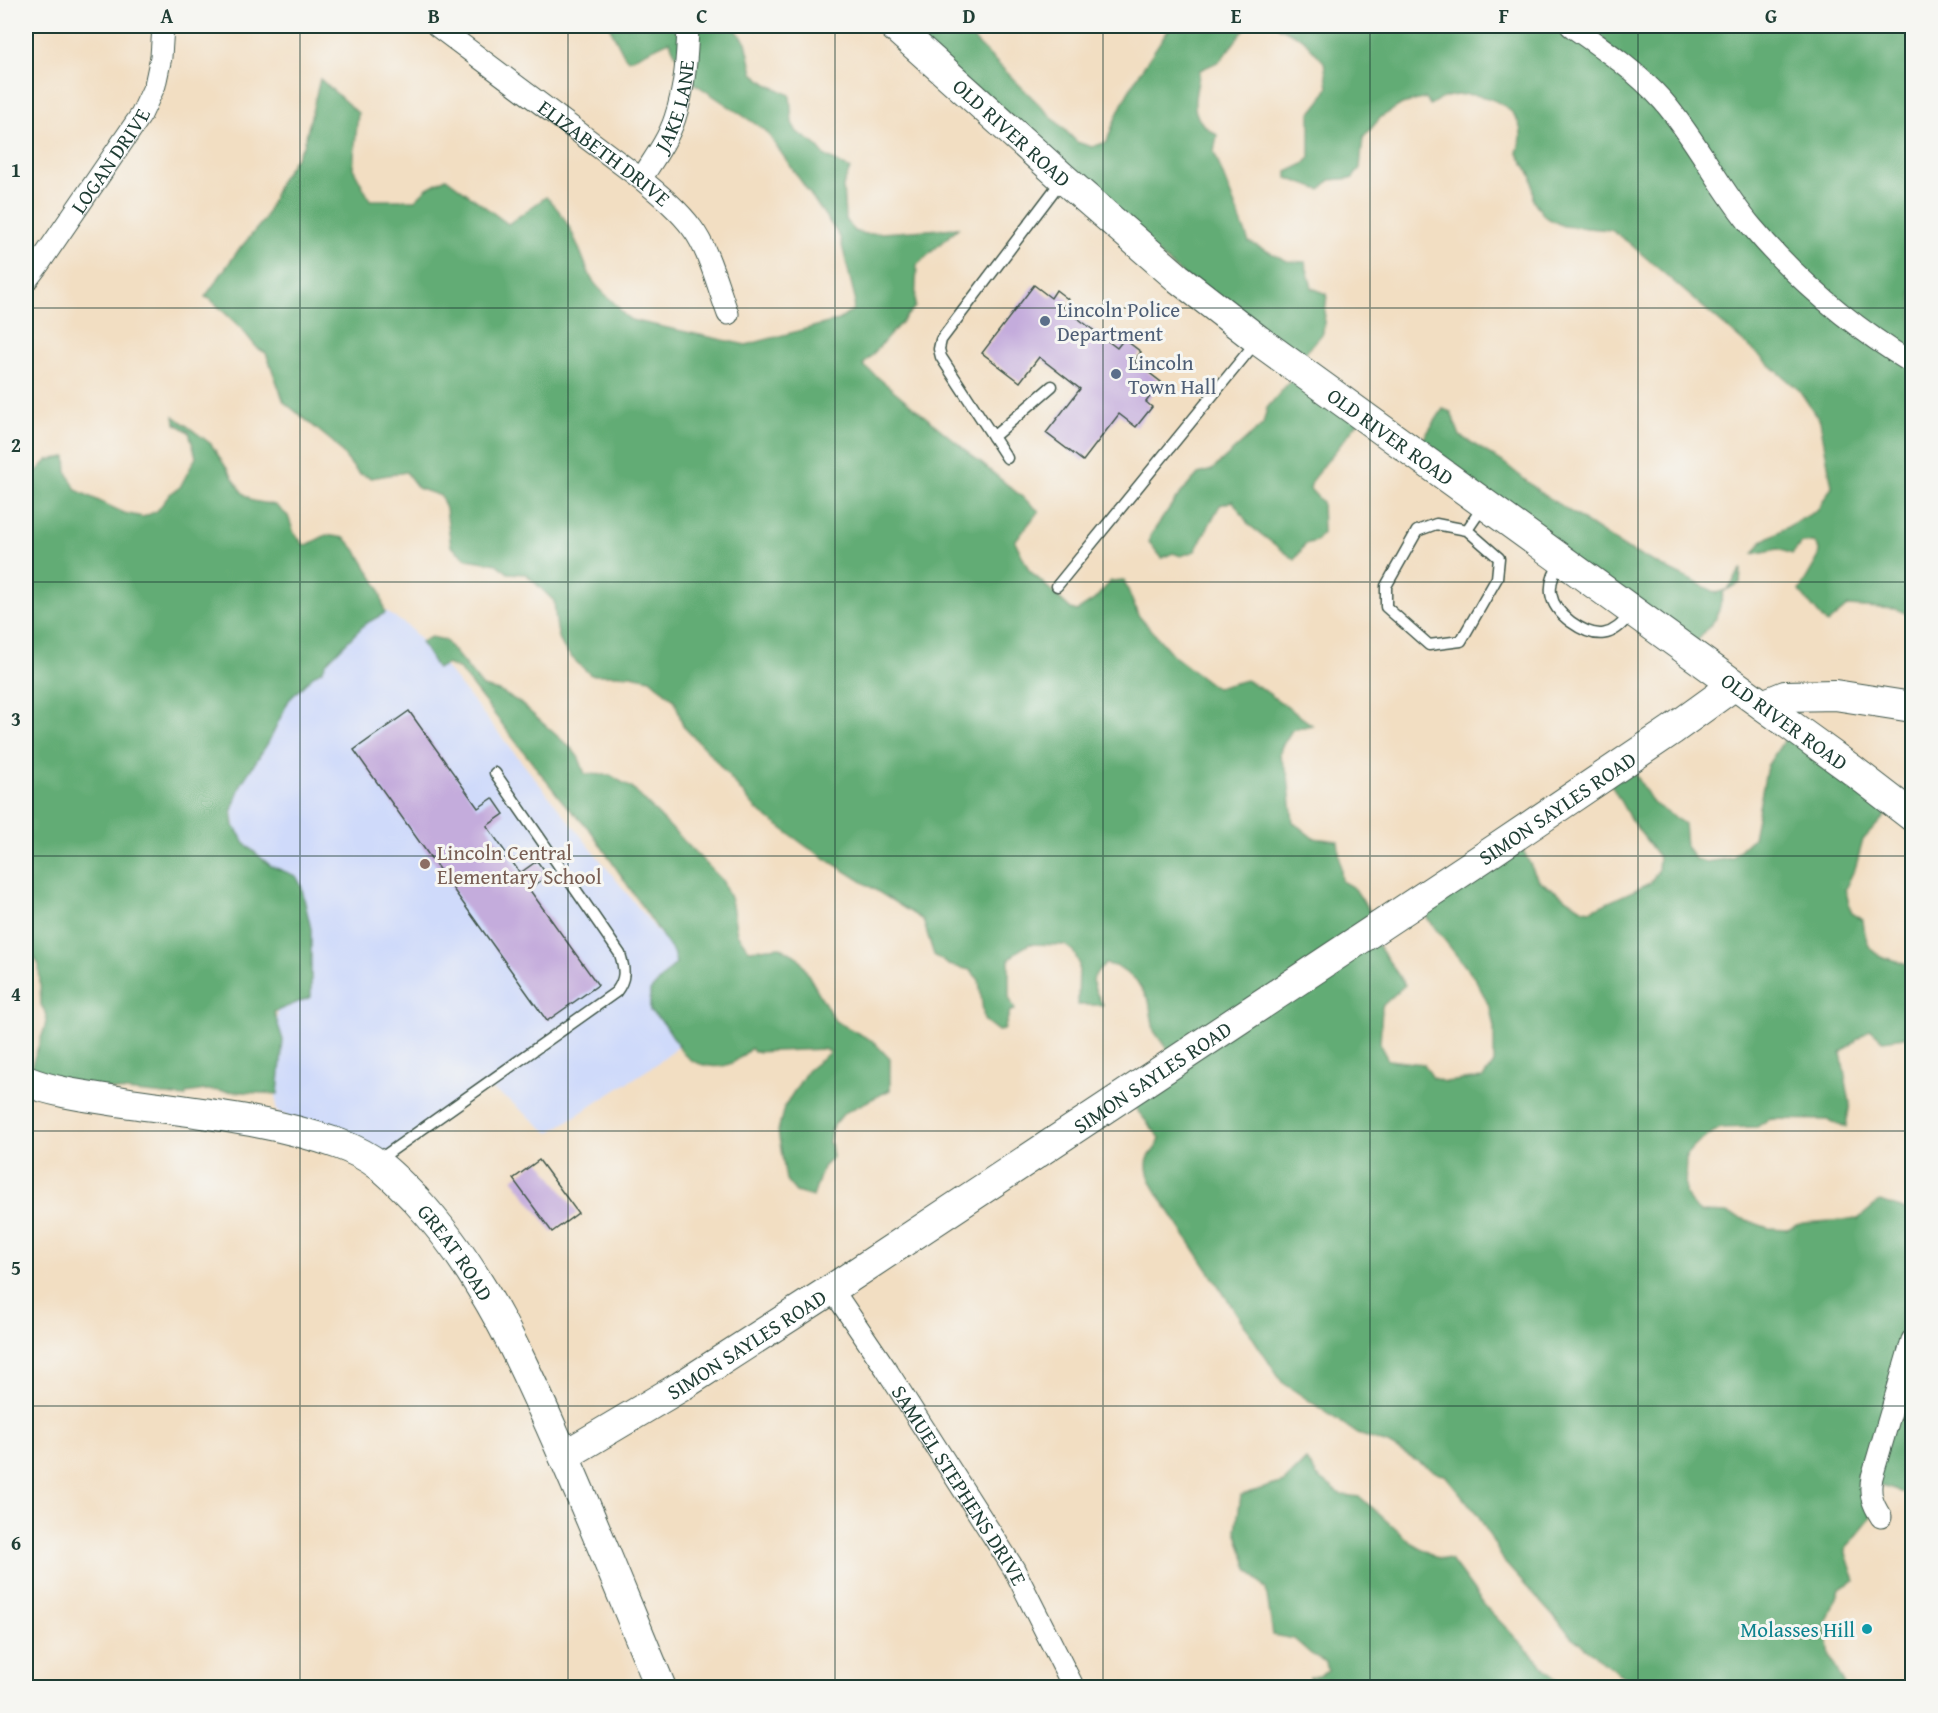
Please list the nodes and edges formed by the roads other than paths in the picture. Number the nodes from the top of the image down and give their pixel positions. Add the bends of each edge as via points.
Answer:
1 (163, 26) edge
2 (437, 26) edge
3 (688, 26) edge
4 (894, 26) edge
5 (1571, 26) edge
6 (1063, 178) junction
7 (641, 179) junction
8 (26, 281) edge
9 (728, 314) dead end
10 (1258, 340) junction
11 (1912, 363) edge
12 (1052, 386) dead end
13 (993, 437) junction
14 (1007, 458) dead end
15 (1485, 505) junction
16 (1467, 530) junction
17 (1562, 561) junction
18 (1057, 586) dead end
19 (1632, 612) junction
20 (1733, 686) junction
21 (1763, 705) junction
22 (1912, 707) edge
23 (495, 773) dead end
24 (1912, 816) edge
25 (26, 1081) edge
26 (377, 1161) junction
27 (832, 1289) junction
28 (1912, 1341) edge
29 (564, 1456) junction
30 (1881, 1517) dead end
31 (661, 1688) edge
32 (1074, 1688) edge

1 - 8 street, LOGAN DRIVE via 155,85 141,115
2 - 7 street, ELIZABETH DRIVE
3 - 7 street, JAKE LANE via 684,78 674,120
4 - 6 street, OLD RIVER ROAD
5 - 11 street via 1621,61 1664,102 1729,196 1775,252 1840,313
6 - 10 street, OLD RIVER ROAD via 1178,278
6 - 13 lane via 941,340 941,357
7 - 9 street, ELIZABETH DRIVE via 693,229
10 - 15 street, OLD RIVER ROAD
10 - 18 lane
12 - 13 lane
13 - 14 lane
15 - 16 lane
15 - 17 street, OLD RIVER ROAD
16 - 16 lane via 1436,524 1417,531 1386,586 1386,607 1429,645 1461,641 1497,579 1499,558
17 - 19 street, OLD RIVER ROAD
17 - 19 lane via 1552,577 1554,605 1583,631 1594,635 1606,633 1618,628
19 - 20 street, OLD RIVER ROAD
20 - 21 street, OLD RIVER ROAD
20 - 27 street, SIMON SAYLES ROAD via 1496,849
21 - 22 street via 1785,696 1834,696
21 - 24 street, OLD RIVER ROAD
23 - 26 lane via 620,954 624,981 616,992
25 - 26 street, GREAT ROAD via 73,1094 274,1125 342,1145
26 - 29 street, GREAT ROAD via 446,1233 480,1284
27 - 29 street, SIMON SAYLES ROAD
27 - 32 street, SAMUEL STEPHENS DRIVE via 1014,1569
28 - 30 street via 1872,1477 1870,1492
29 - 31 street, GREAT ROAD

